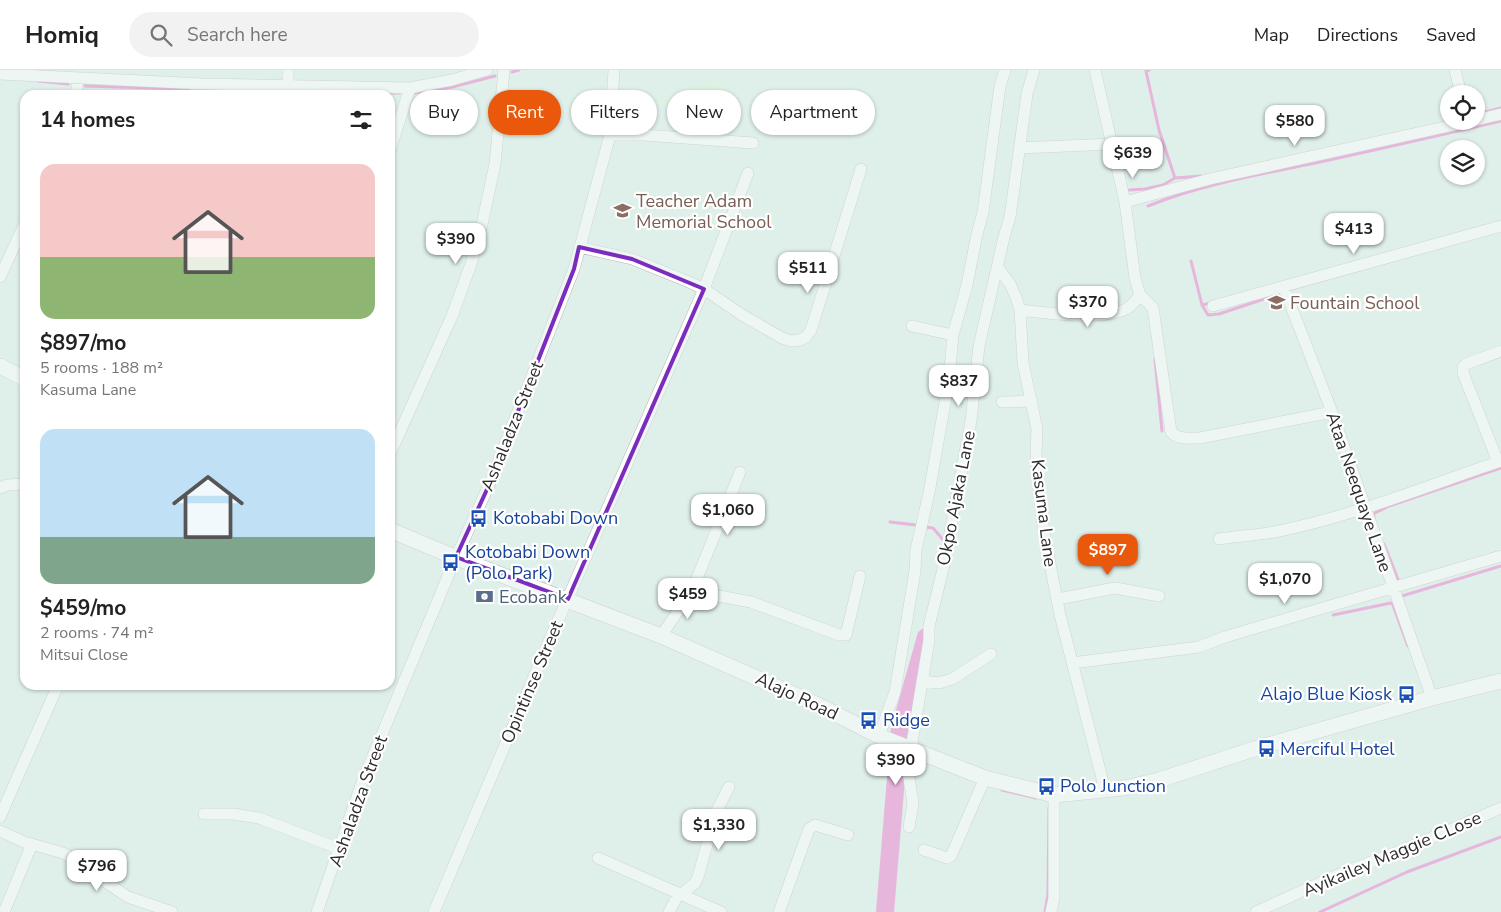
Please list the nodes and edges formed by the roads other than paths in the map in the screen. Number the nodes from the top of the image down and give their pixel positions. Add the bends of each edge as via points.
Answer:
1 (288, 70) edge
2 (487, 70) edge
3 (504, 70) edge
4 (614, 70) edge
5 (1005, 70) edge
6 (1034, 70) edge
7 (1095, 70) edge
8 (1455, 70) edge
9 (0, 74) edge
10 (78, 79) junction
11 (202, 84) junction
12 (1459, 85) edge
13 (288, 86) junction
14 (410, 88) junction
15 (77, 90) edge
16 (199, 90) edge
17 (305, 90) edge
18 (343, 90) edge
19 (1501, 114) edge
20 (1485, 118) edge
21 (1440, 128) edge
22 (395, 134) edge
23 (610, 136) junction
24 (753, 143) dead end
25 (1112, 144) junction
26 (1020, 148) junction
27 (861, 169) dead end
28 (748, 173) dead end
29 (1125, 202) junction
30 (1501, 226) edge
31 (20, 234) edge
32 (579, 247) junction
33 (998, 268) junction
34 (0, 278) edge
35 (1284, 288) junction
36 (704, 289) junction
37 (1140, 295) junction
38 (1213, 306) dead end
39 (1020, 310) junction
40 (912, 326) dead end
41 (953, 335) junction
42 (1501, 351) edge
43 (0, 366) edge
44 (20, 376) edge
45 (1032, 401) junction
46 (1002, 402) dead end
47 (1332, 412) junction
48 (395, 443) edge
49 (1499, 462) edge
50 (740, 472) dead end
51 (20, 484) edge
52 (0, 488) edge
53 (1364, 508) junction
54 (395, 532) edge
55 (1219, 539) dead end
56 (1501, 556) edge
57 (456, 557) junction
58 (860, 576) dead end
59 (1393, 589) junction
60 (692, 590) junction
61 (1159, 596) dead end
62 (568, 599) junction
63 (1058, 599) junction
64 (661, 636) junction
65 (991, 654) dead end
66 (1072, 664) junction
67 (922, 681) junction
68 (1501, 681) edge
69 (56, 690) edge
70 (1432, 698) junction
71 (880, 737) junction
72 (912, 749) junction
73 (985, 778) junction
74 (729, 787) dead end
75 (1104, 790) junction
76 (1054, 796) junction
77 (1501, 808) edge
78 (204, 814) dead end
79 (0, 817) edge
80 (909, 828) dead end
81 (0, 831) edge
82 (848, 835) dead end
83 (32, 844) junction
84 (340, 849) junction
85 (924, 850) dead end
86 (598, 858) dead end
87 (680, 894) junction
88 (438, 911) edge
89 (4, 912) edge
90 (172, 912) edge
91 (317, 912) edge
92 (669, 912) edge
93 (721, 912) edge
94 (779, 912) edge
95 (1052, 912) edge
96 (1256, 912) edge

1 - 13 street
2 - 14 street
3 - 48 street via 495,164 471,264 452,316
4 - 23 street, Ashaladza Street
5 - 41 street via 983,212
6 - 26 street, Okpo Ajaka Lane via 1027,94
7 - 25 street
8 - 12 street
9 - 10 street
10 - 11 street
10 - 15 street
11 - 13 street
11 - 16 street
13 - 17 street
14 - 18 street
14 - 22 street
19 - 20 street
21 - 29 street via 1210,179
23 - 24 street via 644,135
23 - 32 street, Ashaladza Street
25 - 26 street
25 - 29 street
26 - 33 street, Okpo Ajaka Lane via 1010,217
27 - 36 street via 811,330 806,337 800,340 782,338
28 - 36 street, Opintinse Street
29 - 37 street
30 - 35 street
31 - 34 street
32 - 36 street via 632,259
32 - 57 street, Ashaladza Street via 574,269 489,485
33 - 39 street, Kasuma Lane via 1010,284
33 - 67 street, Okpo Ajaka Lane via 979,346 971,421 929,626
35 - 38 street
35 - 47 street, Ataa Neequaye Lane
36 - 62 street, Opintinse Street
37 - 39 street via 1120,312 1100,315
37 - 47 street via 1152,308 1174,436 1200,438
39 - 45 street, Kasuma Lane via 1023,363
40 - 41 street
41 - 71 street via 949,380 916,550 895,692
42 - 49 street via 1463,367
43 - 44 street
45 - 46 street
45 - 63 street, Kasuma Lane via 1044,533
47 - 53 street, Ataa Neequaye Lane
49 - 53 street
50 - 60 street
51 - 52 street
53 - 55 street via 1279,531
53 - 59 street, Ataa Neequaye Lane
54 - 57 street, Alajo Road
56 - 59 street
57 - 62 street, Alajo Road
57 - 84 street, Ashaladza Street via 362,782
58 - 60 street via 846,635 838,635 751,602
59 - 66 street via 1306,612 1199,647
59 - 70 street, Ataa Neequaye Lane
60 - 64 street
61 - 63 street via 1115,588
62 - 64 street, Alajo Road
62 - 88 street, Opintinse Street
63 - 66 street, Kasuma Lane
64 - 71 street, Alajo Road via 816,704
65 - 67 street via 952,679 939,683
66 - 75 street, Kasuma Lane
67 - 72 street, Okpo Ajaka Lane
68 - 70 street, Alajo Road
69 - 79 street
70 - 75 street, Alajo Road via 1159,780
71 - 72 street, Alajo Road
72 - 73 street, Alajo Road
72 - 80 street, Okpo Ajaka Lane via 908,777 913,804
73 - 76 street, Alajo Road
73 - 85 street via 951,856 947,858
74 - 87 street via 716,812 698,877
75 - 76 street, Alajo Road
76 - 95 street
77 - 96 street, Ayikailey Maggie CLose via 1342,872
78 - 84 street via 259,818
81 - 83 street
82 - 94 street via 815,825 809,829
83 - 89 street
83 - 90 street via 80,862 128,897
84 - 91 street, Ashaladza Street
86 - 87 street
87 - 92 street
87 - 93 street

